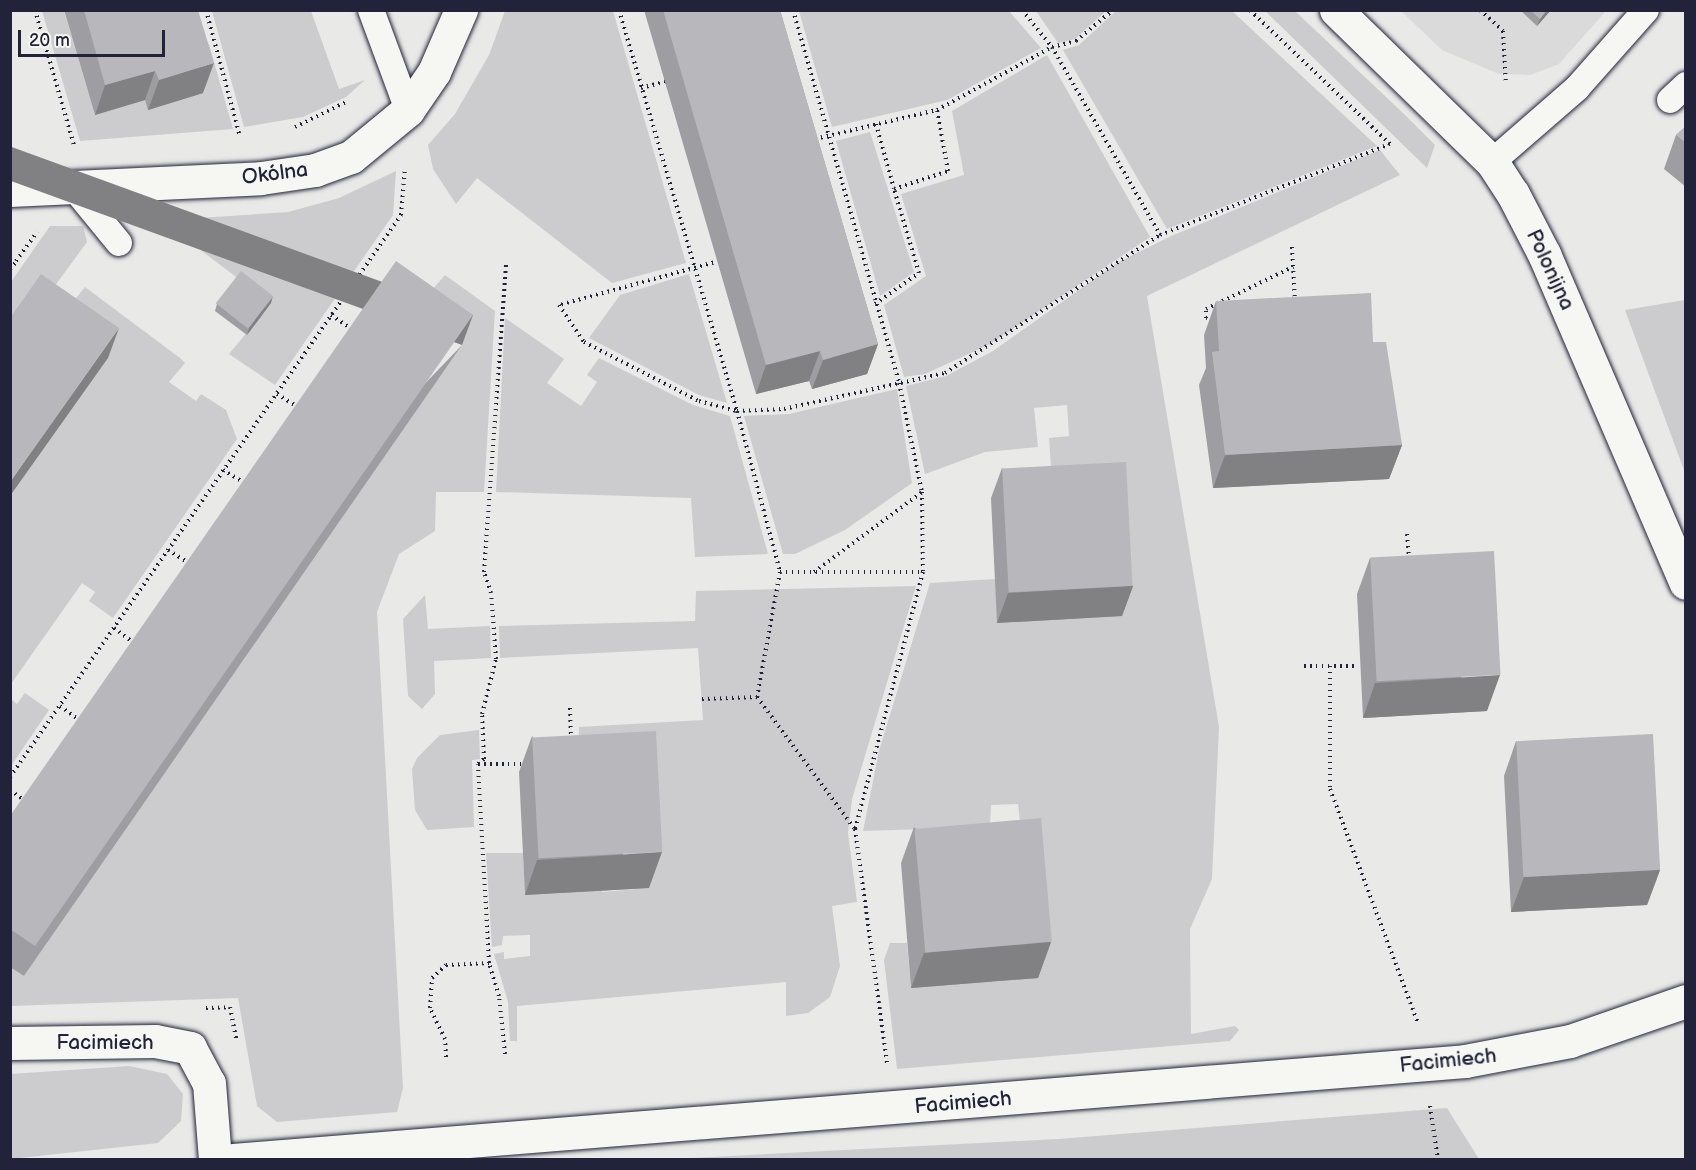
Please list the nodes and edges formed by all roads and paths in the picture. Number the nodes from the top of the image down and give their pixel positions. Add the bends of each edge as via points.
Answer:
1 (35, 10) edge
2 (206, 10) edge
3 (371, 10) edge
4 (461, 10) edge
5 (619, 10) edge
6 (793, 10) edge
7 (1022, 10) edge
8 (1113, 10) edge
9 (1250, 10) edge
10 (1336, 10) edge
11 (1480, 10) edge
12 (1646, 10) edge
13 (213, 35) junction
14 (203, 38) edge
15 (1052, 47) junction
16 (388, 57) junction
17 (670, 80) edge
18 (1506, 84) dead end
19 (641, 88) junction
20 (408, 110) junction
21 (937, 110) junction
22 (876, 124) junction
23 (285, 129) dead end
24 (827, 135) junction
25 (252, 136) dead end
26 (240, 138) junction
27 (229, 139) dead end
28 (805, 142) edge
29 (65, 151) dead end
30 (1492, 162) junction
31 (405, 163) dead end
32 (74, 188) junction
33 (10, 189) edge
34 (894, 189) junction
35 (1160, 235) junction
36 (119, 243) dead end
37 (1292, 247) dead end
38 (723, 260) edge
39 (16, 261) dead end
40 (506, 264) dead end
41 (694, 267) junction
42 (1293, 267) junction
43 (10, 269) edge
44 (875, 304) junction
45 (1296, 312) edge
46 (331, 315) junction
47 (879, 315) junction
48 (1217, 317) edge
49 (868, 318) edge
50 (357, 332) edge
51 (899, 383) junction
52 (277, 394) junction
53 (303, 410) edge
54 (737, 411) junction
55 (224, 470) junction
56 (249, 487) edge
57 (922, 492) junction
58 (1407, 534) dead end
59 (168, 550) junction
60 (1409, 566) edge
61 (194, 567) edge
62 (780, 572) junction
63 (813, 572) junction
64 (923, 572) junction
65 (1686, 583) edge
66 (114, 628) junction
67 (138, 647) edge
68 (1304, 666) dead end
69 (1330, 666) junction
70 (1354, 666) dead end
71 (757, 697) junction
72 (702, 699) dead end
73 (60, 706) junction
74 (570, 708) dead end
75 (84, 724) edge
76 (571, 741) edge
77 (536, 763) edge
78 (478, 764) junction
79 (10, 777) edge
80 (10, 790) edge
81 (29, 804) edge
82 (855, 829) junction
83 (489, 963) junction
84 (1686, 1001) edge
85 (1422, 1032) dead end
86 (10, 1043) edge
87 (505, 1054) dead end
88 (446, 1057) dead end
89 (1424, 1064) junction
90 (888, 1072) dead end
91 (216, 1160) edge
92 (233, 1160) edge
93 (1438, 1160) edge

1 - 29 path via 76,151
2 - 13 path
3 - 16 lane
4 - 20 street, Okólna via 434,72
5 - 19 path
6 - 24 path
7 - 15 path
8 - 15 path via 1076,42
9 - 35 path via 1390,144
10 - 30 street, Polonijna
11 - 18 path via 1503,31
12 - 30 lane via 1577,88
13 - 14 path
13 - 26 path
15 - 21 path
15 - 35 path
16 - 20 lane
16 - 23 path via 351,99
17 - 19 path
19 - 41 path
20 - 32 street, Okólna via 351,157 315,170
21 - 22 path
21 - 34 path via 948,171
22 - 24 path
22 - 34 path
24 - 28 path
24 - 44 path
25 - 26 path
26 - 27 path
30 - 65 street, Polonijna via 1544,254
31 - 46 path via 401,216
32 - 33 street, Okólna
32 - 36 lane
34 - 44 path via 919,273
35 - 51 path via 1098,271 992,348 945,373
37 - 42 path
38 - 41 path
39 - 43 path
40 - 78 path via 483,572 491,593 496,659 482,714 483,759
41 - 54 path
41 - 54 path via 559,305 584,342 699,401
42 - 45 path
42 - 48 path via 1206,309 1206,318
44 - 47 path
46 - 50 path
46 - 52 path
47 - 49 path
47 - 51 path
51 - 54 path via 784,409
51 - 57 path
52 - 53 path
52 - 55 path
54 - 62 path
55 - 56 path
55 - 59 path
57 - 63 path
57 - 64 path
58 - 60 path
59 - 61 path
59 - 66 path
62 - 63 path
62 - 71 path
63 - 64 path
64 - 82 path
66 - 67 path
66 - 73 path
68 - 69 path
69 - 70 path
69 - 85 path via 1330,789
71 - 72 path
71 - 82 path
73 - 75 path
73 - 79 path
74 - 76 path
77 - 78 path
78 - 83 path
80 - 81 path
82 - 90 path
83 - 87 path via 499,996
83 - 88 path via 446,964 432,978 430,1008 445,1039
84 - 89 street, Facimiech via 1570,1041
86 - 91 street, Facimiech via 154,1041 190,1048 209,1083
89 - 92 street, Facimiech
89 - 93 path

